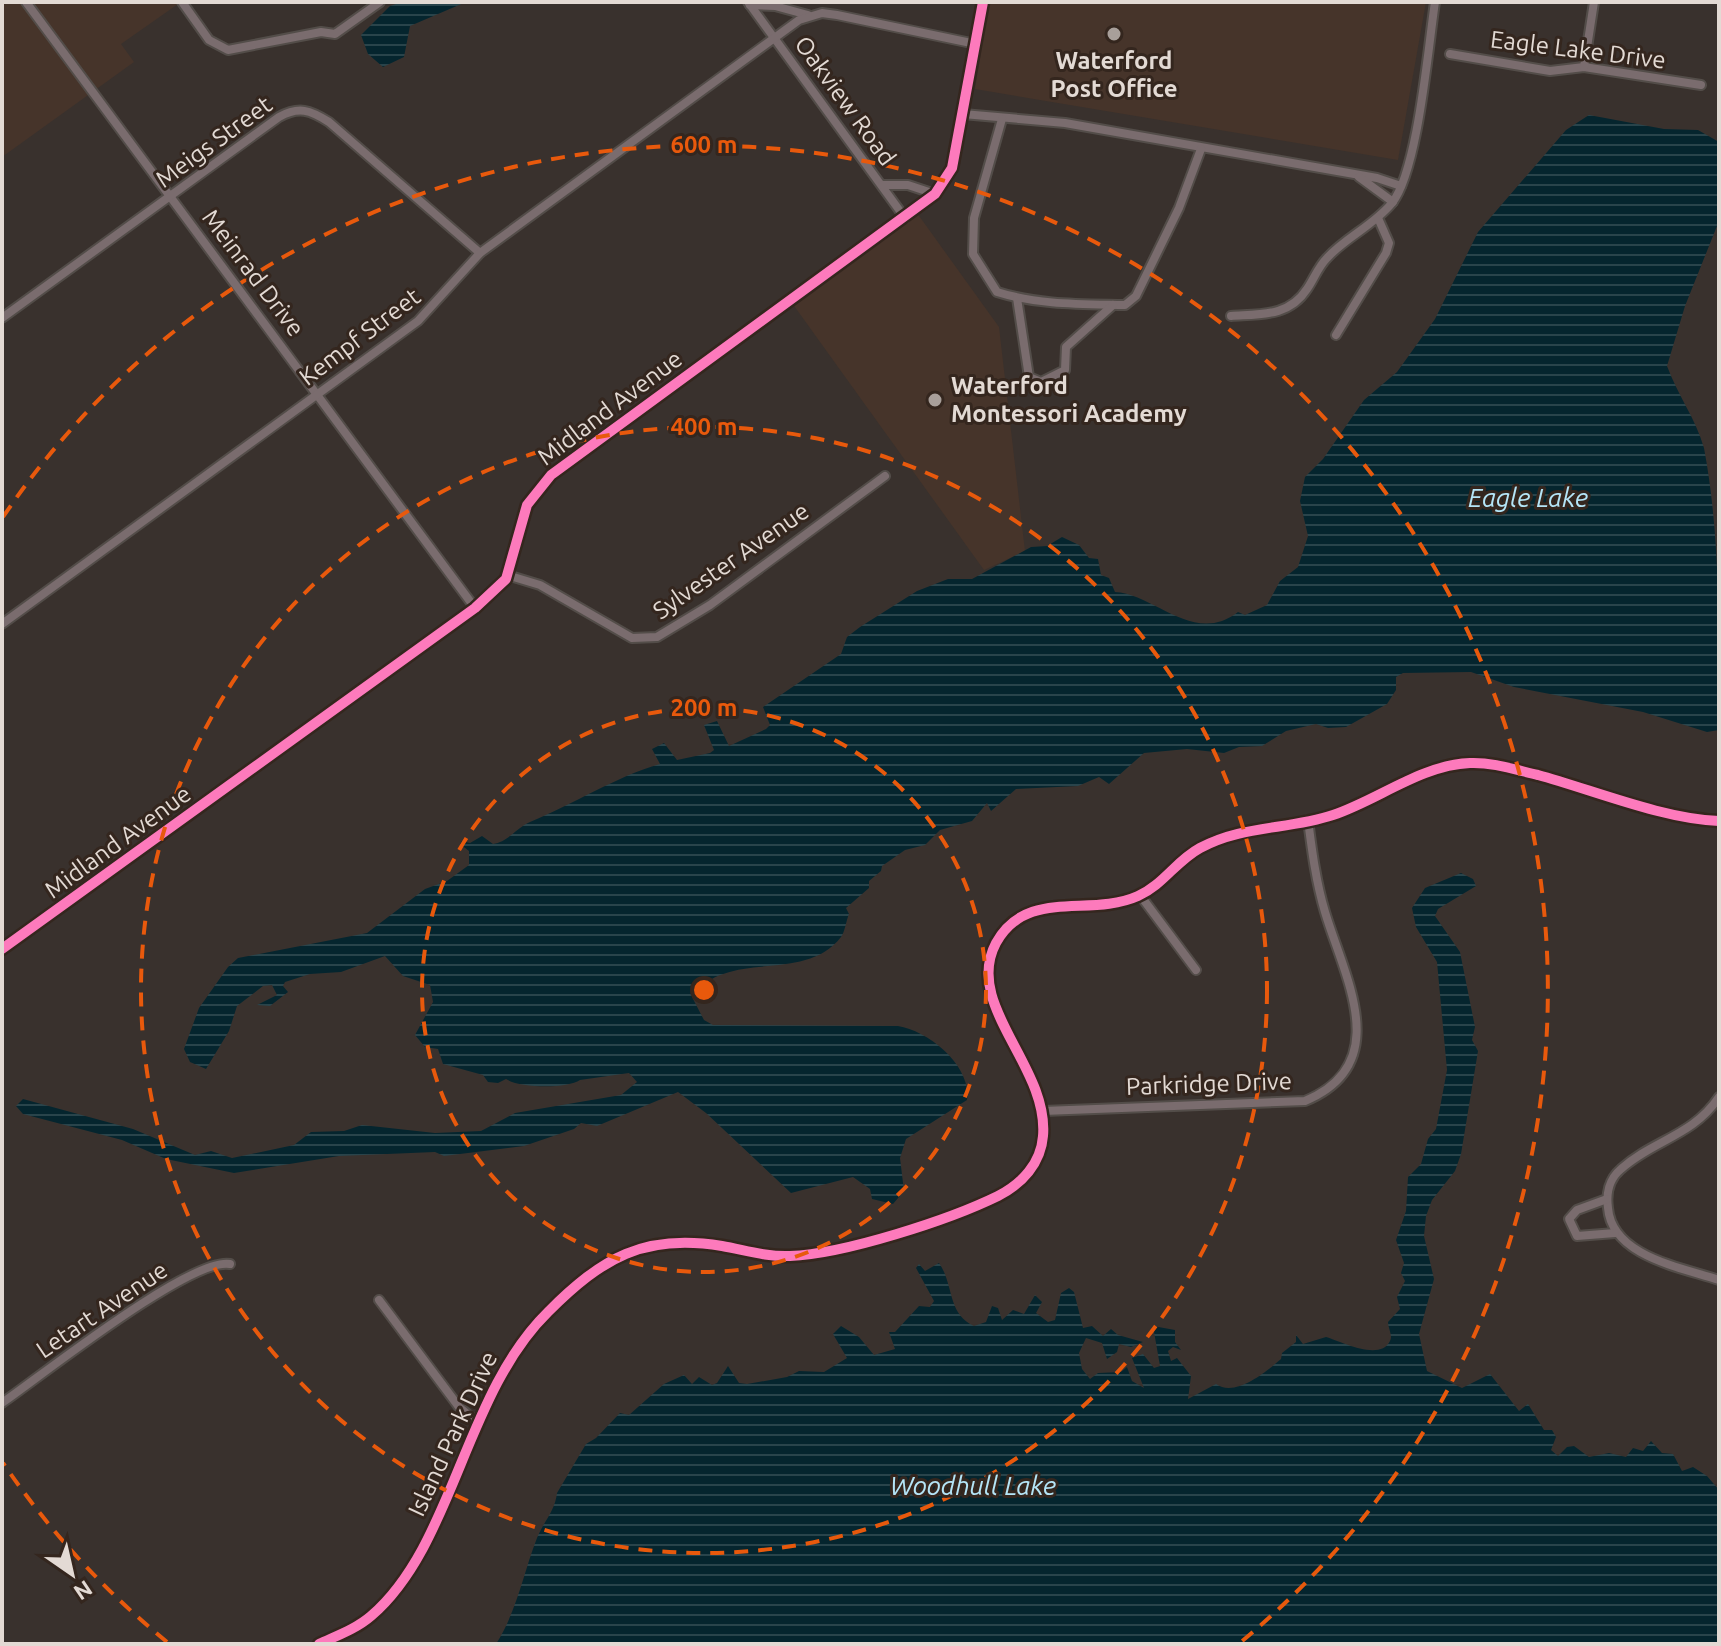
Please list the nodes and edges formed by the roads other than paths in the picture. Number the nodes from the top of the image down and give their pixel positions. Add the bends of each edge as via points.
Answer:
1 (26, 2) edge
2 (182, 2) edge
3 (380, 2) edge
4 (983, 2) edge
5 (1435, 2) edge
6 (1594, 2) edge
7 (749, 3) edge
8 (809, 16) junction
9 (775, 38) junction
10 (976, 44) junction
11 (1450, 54) dead end
12 (1584, 67) junction
13 (1701, 85) dead end
14 (963, 114) junction
15 (1002, 119) junction
16 (1201, 149) junction
17 (1358, 177) junction
18 (882, 185) junction
19 (1401, 186) junction
20 (935, 194) junction
21 (171, 197) junction
22 (1393, 202) junction
23 (905, 218) junction
24 (1378, 218) junction
25 (480, 253) junction
26 (1017, 298) junction
27 (1113, 305) junction
28 (1231, 316) dead end
29 (2, 318) edge
30 (1336, 335) dead end
31 (317, 394) junction
32 (885, 476) dead end
33 (507, 575) junction
34 (475, 608) junction
35 (2, 624) edge
36 (1308, 820) junction
37 (1719, 821) edge
38 (1140, 895) junction
39 (2, 949) edge
40 (1196, 970) dead end
41 (1719, 1097) edge
42 (1043, 1111) junction
43 (1607, 1199) junction
44 (1615, 1233) junction
45 (230, 1264) dead end
46 (1719, 1280) edge
47 (379, 1300) dead end
48 (2, 1403) edge
49 (477, 1422) junction
50 (319, 1644) edge

1 - 21 street, Meinrad Drive
2 - 3 street via 209,40 228,50 321,32 335,34
4 - 10 street, Midland Avenue
5 - 19 street
6 - 12 street
7 - 8 street
7 - 9 street, Oakview Road
8 - 9 street, Kempf Street
8 - 10 street via 837,15
9 - 18 street, Oakview Road
9 - 25 street, Kempf Street
10 - 14 street, Midland Avenue
11 - 12 street, Eagle Lake Drive via 1550,71
12 - 13 street, Eagle Lake Drive
14 - 15 street
14 - 20 street, Midland Avenue via 952,168
15 - 16 street via 1065,123
15 - 26 street via 974,218 973,254 997,292
16 - 17 street
16 - 27 street via 1154,265 1136,296 1125,305
17 - 19 street
17 - 22 street
18 - 20 street, Oakview Road via 908,185
18 - 23 street, Oakview Road
19 - 22 street
20 - 23 street, Midland Avenue
21 - 25 street, Meigs Street via 279,117 304,109 329,122
21 - 29 street, Meigs Street
21 - 31 street, Meinrad Drive
22 - 24 street
23 - 33 street, Midland Avenue via 551,475 527,505
24 - 28 street via 1328,257 1288,307 1265,315
24 - 30 street via 1389,243 1386,253
25 - 31 street, Kempf Street via 425,315
26 - 27 street via 1041,304
26 - 27 street via 1029,377 1041,382 1065,370 1066,347
31 - 34 street, Meinrad Drive
31 - 35 street, Kempf Street
32 - 33 street, Sylvester Avenue via 710,605 657,637 632,638 540,585
33 - 34 street, Midland Avenue
34 - 39 street, Midland Avenue
36 - 37 street via 1325,818 1428,773 1485,763 1684,817
36 - 38 street via 1244,830 1202,847
36 - 42 street, Parkridge Drive via 1321,899 1356,1008 1354,1054 1335,1082 1305,1101
38 - 40 street
38 - 42 street via 1107,906 1035,909 1005,929 995,946 988,978 994,1006 1034,1080
41 - 43 street via 1696,1125 1618,1171
42 - 49 street, Island Park Drive via 1042,1146 1022,1179 994,1198 948,1216 819,1254 767,1255 671,1241 620,1254 542,1317 512,1355
43 - 44 street
43 - 44 street via 1577,1210 1569,1219 1571,1230 1577,1236
44 - 46 street via 1637,1250
45 - 48 street, Letart Avenue via 212,1265 168,1286
47 - 49 street via 459,1407
49 - 50 street, Island Park Drive via 424,1542 398,1587 360,1624

